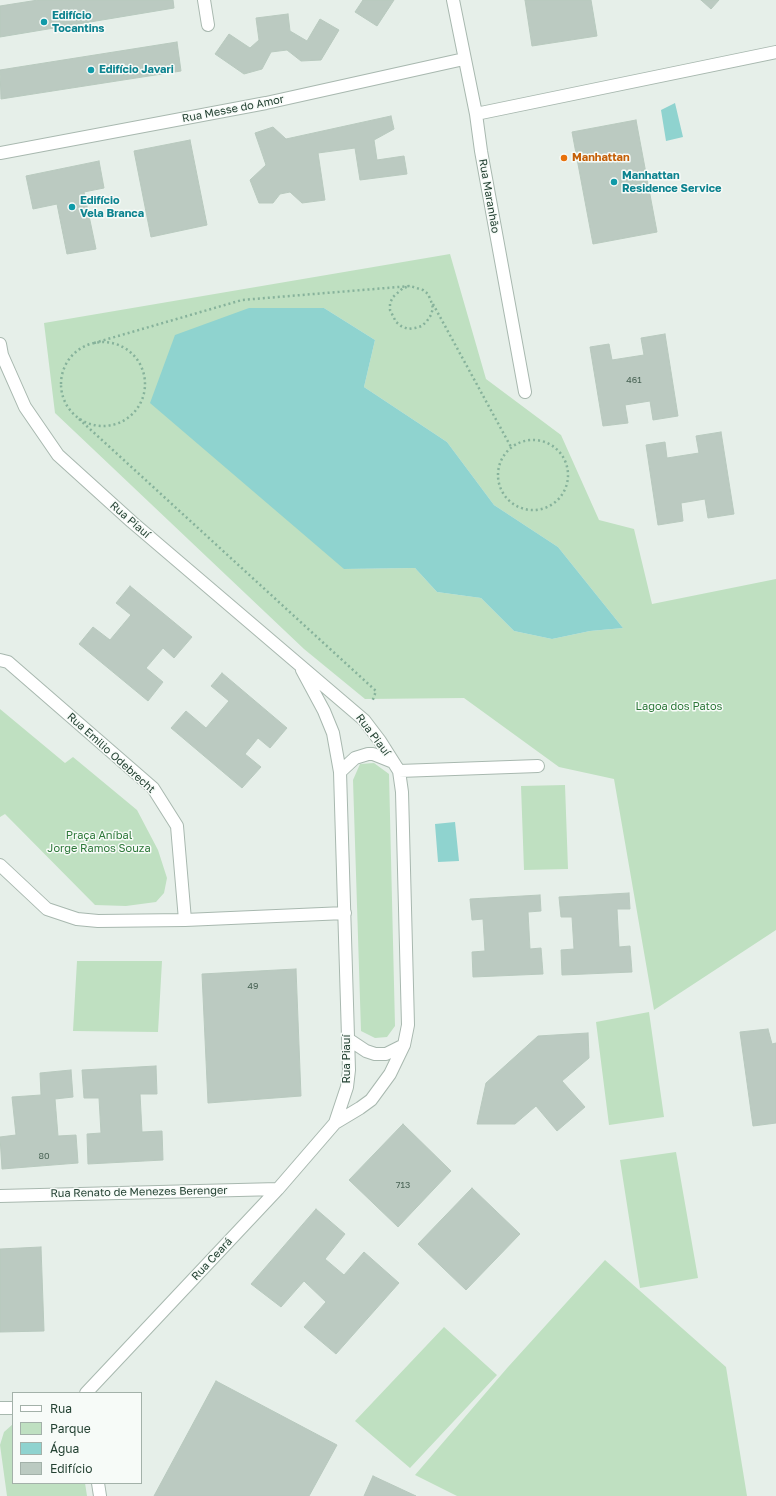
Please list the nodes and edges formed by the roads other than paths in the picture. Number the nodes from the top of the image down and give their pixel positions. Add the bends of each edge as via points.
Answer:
1 (204, 0) edge
2 (453, 0) edge
3 (208, 25) dead end
4 (776, 52) edge
5 (464, 59) junction
6 (476, 114) junction
7 (0, 153) edge
8 (0, 344) edge
9 (525, 392) dead end
10 (0, 660) edge
11 (299, 666) junction
12 (538, 766) dead end
13 (396, 767) junction
14 (340, 772) junction
15 (0, 865) edge
16 (345, 913) junction
17 (185, 920) junction
18 (348, 1039) junction
19 (404, 1045) junction
20 (335, 1123) junction
21 (278, 1189) junction
22 (0, 1196) edge
23 (88, 1392) edge
24 (0, 1408) edge
25 (12, 1408) edge
26 (98, 1484) edge
27 (100, 1496) edge

1 - 3 street
2 - 5 street, Rua Maranhão
4 - 6 street
5 - 6 street, Rua Maranhão
5 - 7 street, Rua Messe do Amor via 266,103
6 - 9 street, Rua Maranhão via 480,151
8 - 11 street, Rua Piauí via 2,355 25,407 58,455
10 - 17 street, Rua Emilio Odebrecht via 8,662 153,788 177,826
11 - 13 street, Rua Piauí via 364,720
11 - 14 street, Rua Piauí via 324,711 332,733
12 - 13 street
13 - 14 street via 378,755 368,754 355,758
13 - 19 street, Rua Piauí via 402,792 408,1025
14 - 16 street, Rua Piauí
15 - 17 street via 47,909 77,919
16 - 17 street
16 - 18 street, Rua Piauí
18 - 19 street via 366,1051 376,1054 386,1054
18 - 20 street, Rua Piauí via 347,1087
19 - 20 street, Rua Piauí via 390,1074 371,1100
20 - 21 street, Rua Ceará
21 - 22 street, Rua Renato de Menezes Berenger
21 - 23 street, Rua Ceará
24 - 25 street
26 - 27 street

